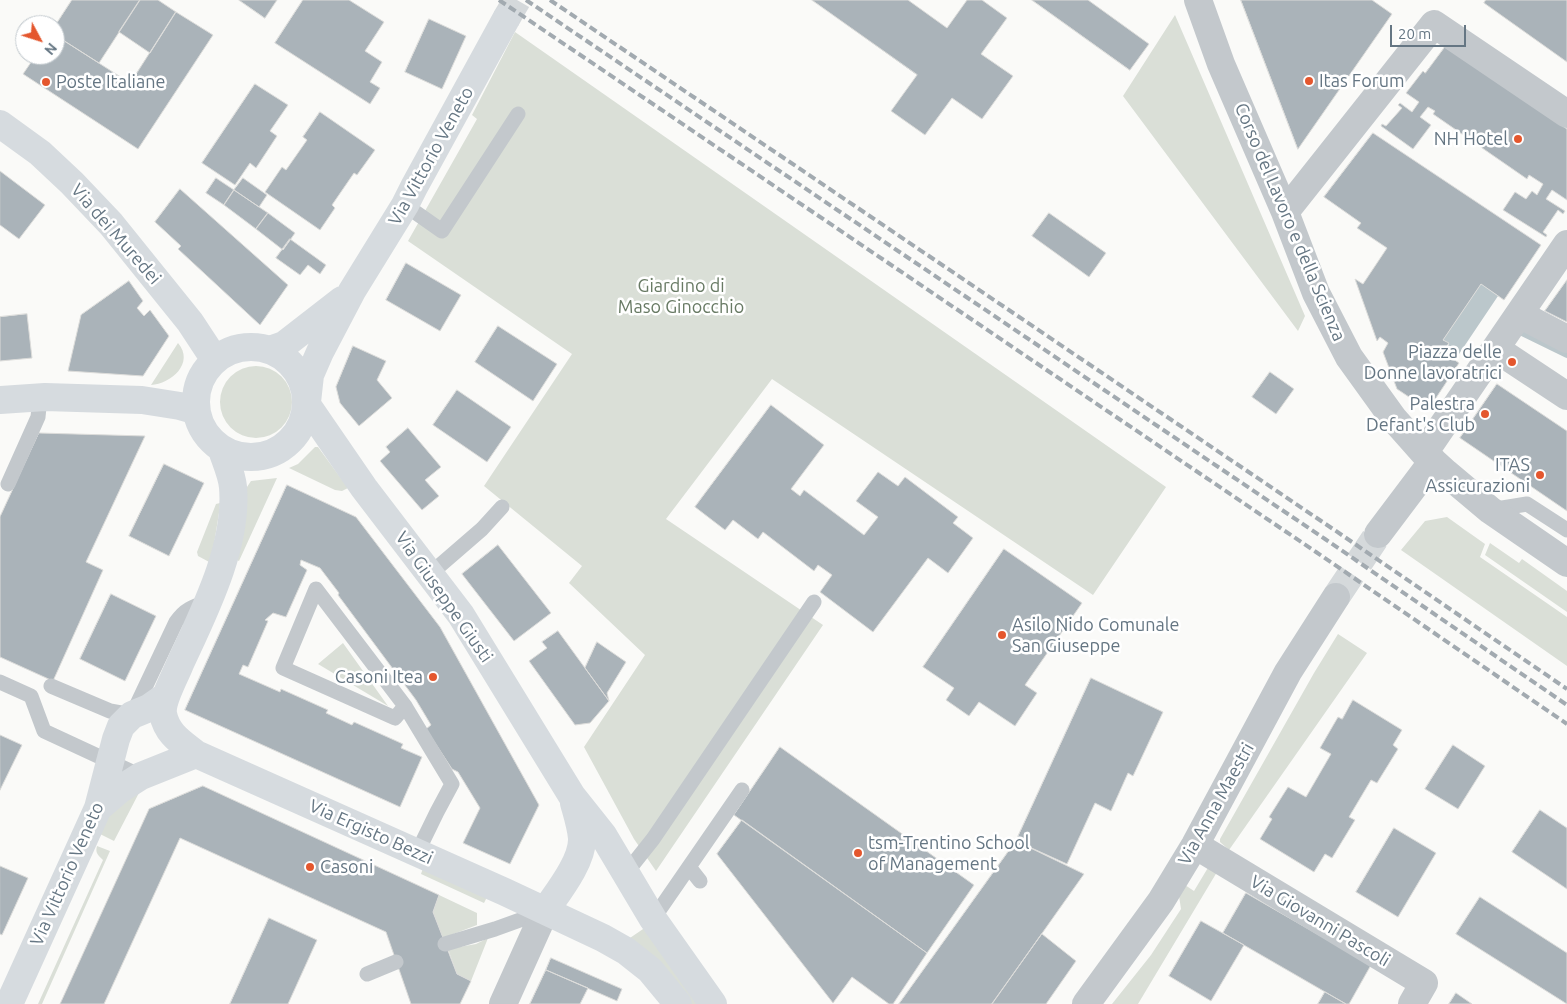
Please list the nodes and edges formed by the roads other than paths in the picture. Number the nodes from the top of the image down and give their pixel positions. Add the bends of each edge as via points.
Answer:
1 (1198, 0) edge
2 (506, 19) tunnel mouth
3 (518, 114) dead end
4 (1567, 114) edge
5 (0, 124) edge
6 (405, 205) junction
7 (1285, 212) junction
8 (1567, 244) edge
9 (352, 291) junction
10 (1519, 314) junction
11 (1567, 339) edge
12 (1496, 349) junction
13 (270, 350) junction
14 (215, 360) junction
15 (1567, 396) edge
16 (40, 397) junction
17 (0, 400) edge
18 (307, 403) junction
19 (194, 410) junction
20 (222, 450) junction
21 (1428, 456) junction
22 (8, 484) dead end
23 (502, 507) dead end
24 (1490, 510) junction
25 (1567, 530) edge
26 (1378, 534) tunnel mouth
27 (1567, 563) edge
28 (430, 574) junction
29 (1336, 597) tunnel mouth
30 (208, 602) junction
31 (814, 602) dead end
32 (0, 682) edge
33 (51, 686) dead end
34 (166, 696) junction
35 (405, 706) junction
36 (132, 715) junction
37 (196, 754) junction
38 (110, 762) junction
39 (142, 776) junction
40 (742, 790) dead end
41 (572, 796) junction
42 (98, 808) junction
43 (1196, 845) junction
44 (417, 853) junction
45 (689, 867) junction
46 (626, 873) junction
47 (700, 881) dead end
48 (545, 911) junction
49 (653, 919) junction
50 (445, 944) dead end
51 (396, 962) dead end
52 (367, 974) dead end
53 (9, 1004) edge
54 (503, 1004) edge
55 (678, 1004) edge
56 (713, 1004) edge
57 (1086, 1004) edge
58 (1412, 1004) edge

1 - 7 street, Corso del Lavoro e della Scienza via 1221,64
2 - 6 street, Via Vittorio Veneto
3 - 6 lane via 442,231
4 - 7 street via 1434,24
5 - 14 street, Via dei Muredei via 40,153 111,224 190,322
6 - 9 street, Via Vittorio Veneto
7 - 21 street, Corso del Lavoro e della Scienza via 1316,293 1349,357 1393,418
8 - 10 street
9 - 13 street, Via Vittorio Veneto via 284,346
9 - 18 street, Via Vittorio Veneto via 310,375
10 - 11 street
10 - 12 street
12 - 15 street
12 - 21 street
13 - 14 street via 242,348
13 - 18 street via 292,364 302,382
14 - 19 street via 202,377 194,397
16 - 17 street
16 - 19 street via 142,400
16 - 22 lane via 38,417
18 - 20 street via 300,429 279,451 250,458
18 - 28 street, Via Giuseppe Giusti via 364,488
19 - 20 street via 210,440
20 - 30 street via 233,484 233,500 229,534
21 - 24 street, Corso del Lavoro e della Scienza
21 - 26 street
23 - 28 lane
24 - 25 lane via 1527,504
24 - 27 street, Corso del Lavoro e della Scienza
28 - 41 street, Via Giuseppe Giusti via 461,615
29 - 43 street, Via Anna Maestri via 1288,672
30 - 34 street
30 - 36 lane via 181,614
31 - 46 lane via 653,839
32 - 38 lane via 31,696 44,731
33 - 36 lane via 110,711
34 - 36 street, Via Vittorio Veneto
34 - 37 street, Via Ergisto Bezzi via 163,713 169,732
35 - 35 lane via 400,699 316,589 283,668 395,718
35 - 44 lane via 452,784
36 - 38 street, Via Vittorio Veneto via 122,726
37 - 39 street
37 - 44 street, Via Ergisto Bezzi
38 - 39 lane
38 - 42 street, Via Vittorio Veneto
39 - 42 street via 118,790
40 - 45 lane
41 - 46 street, Via Giuseppe Giusti via 603,835
41 - 48 street, Via Giuseppe Giusti via 580,825 580,851
42 - 53 street, Via Vittorio Veneto
43 - 57 street, Via Anna Maestri via 1161,901
43 - 58 street, Via Giovanni Pascoli via 1424,983
44 - 48 street, Via Ergisto Bezzi
45 - 47 lane
45 - 49 lane
46 - 49 street, Via Giuseppe Giusti
48 - 50 lane
48 - 54 street
48 - 55 street via 626,951 650,970
49 - 56 street, Via Giuseppe Giusti
51 - 52 lane

